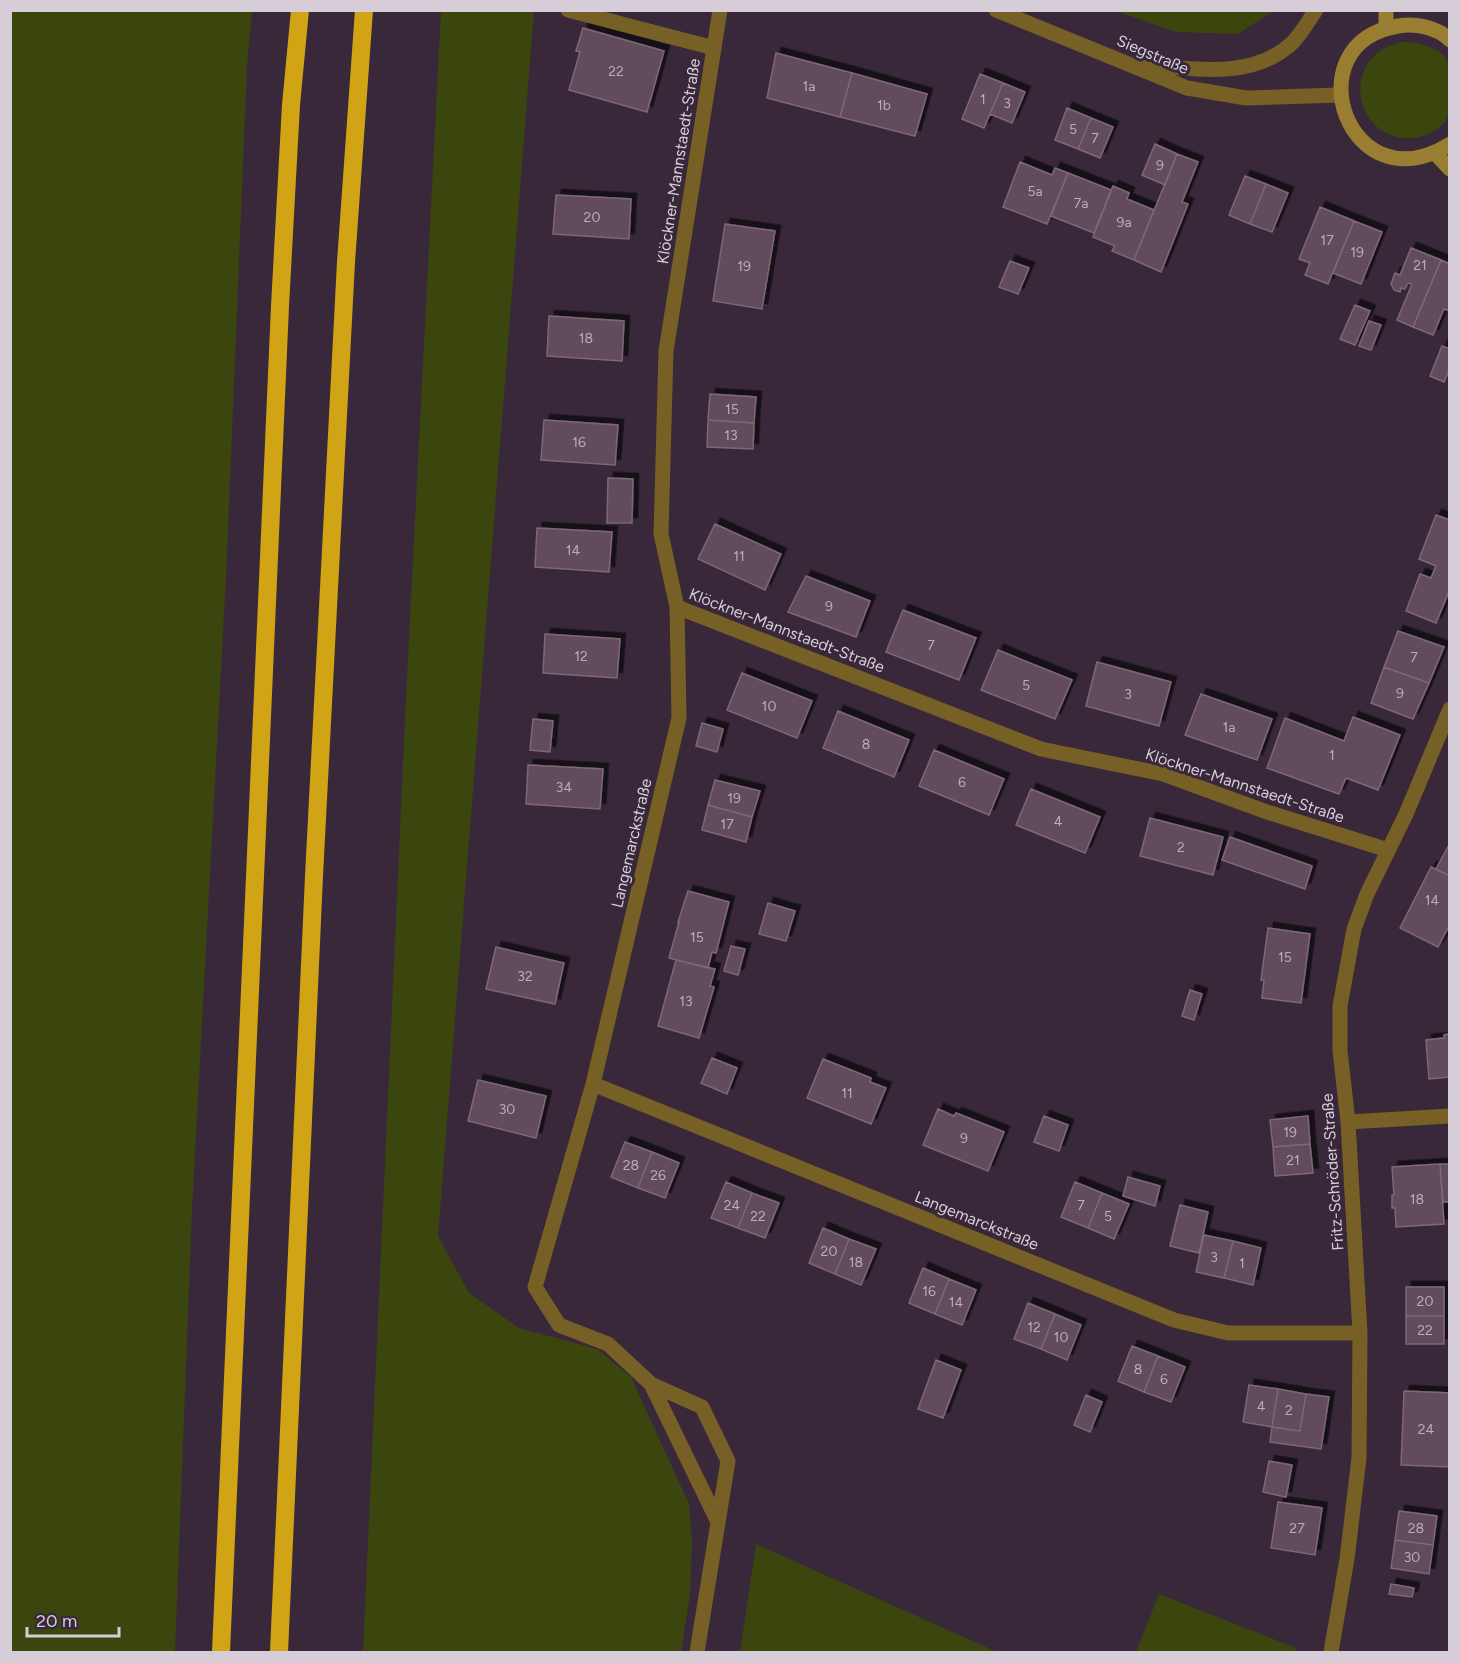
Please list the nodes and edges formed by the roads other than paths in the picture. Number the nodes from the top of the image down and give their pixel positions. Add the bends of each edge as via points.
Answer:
1 (300, 10) edge
2 (364, 10) edge
3 (568, 10) edge
4 (720, 10) edge
5 (996, 10) edge
6 (1316, 10) edge
7 (1386, 10) edge
8 (1386, 28) junction
9 (1449, 40) edge
10 (714, 48) junction
11 (1129, 63) junction
12 (1340, 95) junction
13 (1449, 144) edge
14 (1435, 153) junction
15 (1449, 169) edge
16 (676, 607) junction
17 (1449, 710) edge
18 (1388, 850) junction
19 (592, 1084) junction
20 (1449, 1116) edge
21 (1348, 1122) junction
22 (1360, 1333) junction
23 (651, 1384) junction
24 (717, 1520) junction
25 (221, 1653) edge
26 (279, 1653) edge
27 (697, 1653) edge
28 (1331, 1653) edge

1 - 25 highway via 280,306
2 - 26 highway via 346,262 315,853
3 - 10 street
4 - 10 street, Klöckner-Mannstaedt-Straße
5 - 11 street, Siegstraße
6 - 11 street via 1293,43 1272,59 1243,68 1215,70
7 - 8 main road
8 - 9 main road via 1407,24 1428,27
8 - 12 main road via 1367,38 1352,53 1342,73
10 - 16 street, Klöckner-Mannstaedt-Straße via 666,351 661,534
11 - 12 street, Siegstraße via 1187,88 1246,98
12 - 14 main road via 1350,126 1372,149 1393,158 1414,159
13 - 14 main road
14 - 15 main road
16 - 18 street, Klöckner-Mannstaedt-Straße via 1041,749 1162,774
16 - 19 street, Langemarckstraße via 679,718
17 - 18 street, Fritz-Schröder-Straße
18 - 21 street, Fritz-Schröder-Straße via 1354,928 1340,1006 1340,1051
19 - 22 street, Langemarckstraße via 1174,1320 1228,1333
19 - 23 street, Langemarckstraße via 535,1287 559,1325 608,1344
20 - 21 street
21 - 22 street, Fritz-Schröder-Straße
22 - 28 street, Fritz-Schröder-Straße via 1359,1458
23 - 24 street
23 - 24 street via 702,1407 728,1461
24 - 27 street

